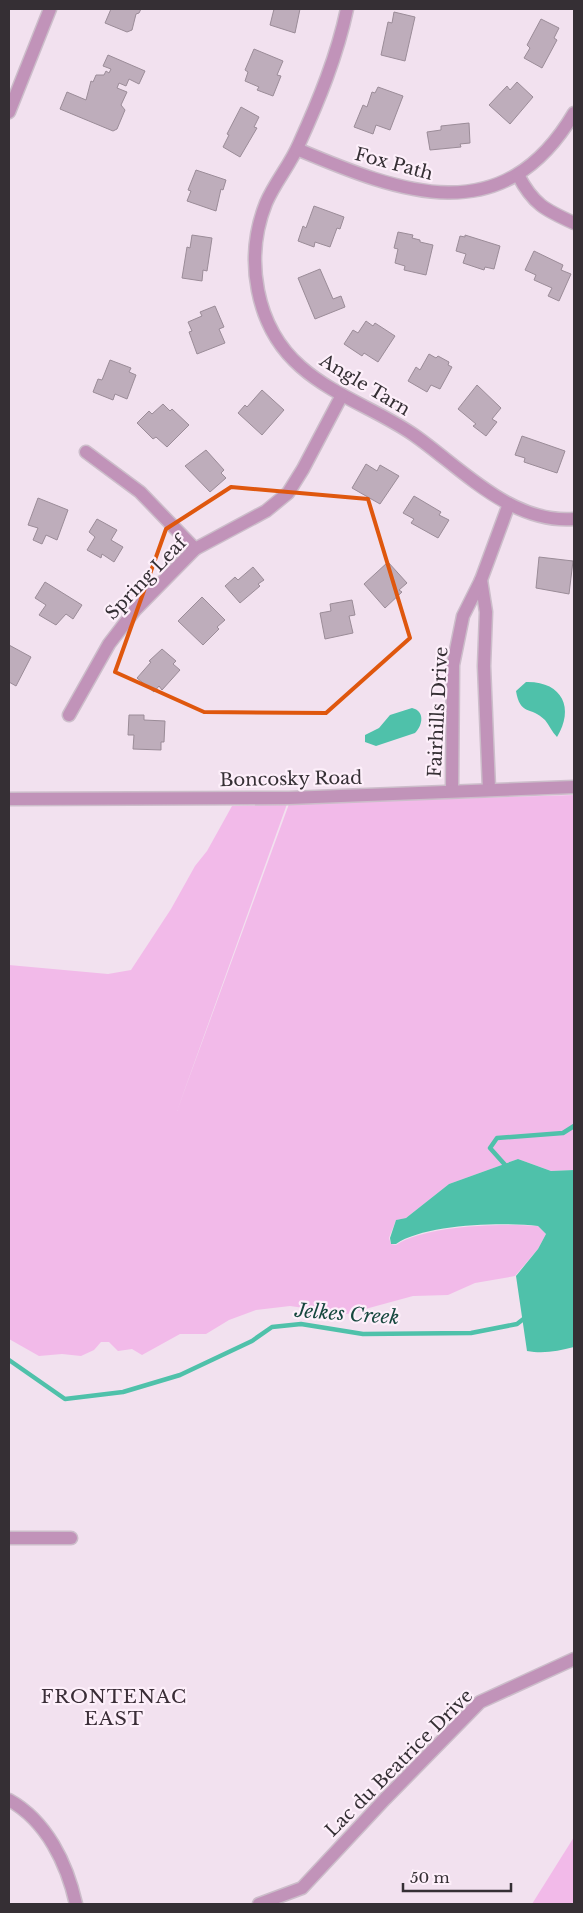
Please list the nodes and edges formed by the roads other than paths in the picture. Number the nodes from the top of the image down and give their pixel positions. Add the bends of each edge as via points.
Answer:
1 (50, 9) edge
2 (347, 9) edge
3 (9, 112) edge
4 (574, 113) edge
5 (297, 149) junction
6 (518, 175) junction
7 (574, 223) edge
8 (342, 395) junction
9 (86, 452) dead end
10 (509, 504) junction
11 (574, 519) edge
12 (195, 549) junction
13 (481, 580) junction
14 (69, 715) dead end
15 (574, 787) edge
16 (489, 789) junction
17 (452, 790) junction
18 (9, 799) edge
19 (9, 1538) edge
20 (71, 1538) dead end
21 (574, 1659) edge
22 (9, 1800) edge
23 (76, 1904) edge
24 (259, 1904) edge

1 - 3 street
2 - 5 street, Angle Tarn via 329,72
4 - 6 street, Fox Path via 552,147
5 - 6 street, Fox Path via 348,171 411,190 438,194 472,191
5 - 8 street, Angle Tarn via 276,182 258,226 257,288 261,306 283,346 300,366
6 - 7 street via 527,193 542,207
8 - 10 street, Angle Tarn via 413,434
8 - 12 street, Spring Leaf via 288,493 266,511
9 - 12 street via 140,492
10 - 11 street via 540,515
10 - 13 street, Fairhills Drive
12 - 14 street, Spring Leaf via 135,610 114,637
13 - 16 street, Fairhills Drive via 486,612 484,666
13 - 17 street, Fairhills Drive via 463,616 453,665
15 - 16 street, Boncosky Road
16 - 17 street, Boncosky Road
17 - 18 street, Boncosky Road via 289,798
19 - 20 street
21 - 24 street, Lac du Beatrice Drive via 480,1702 302,1888
22 - 23 street via 37,1824 55,1846 68,1871

